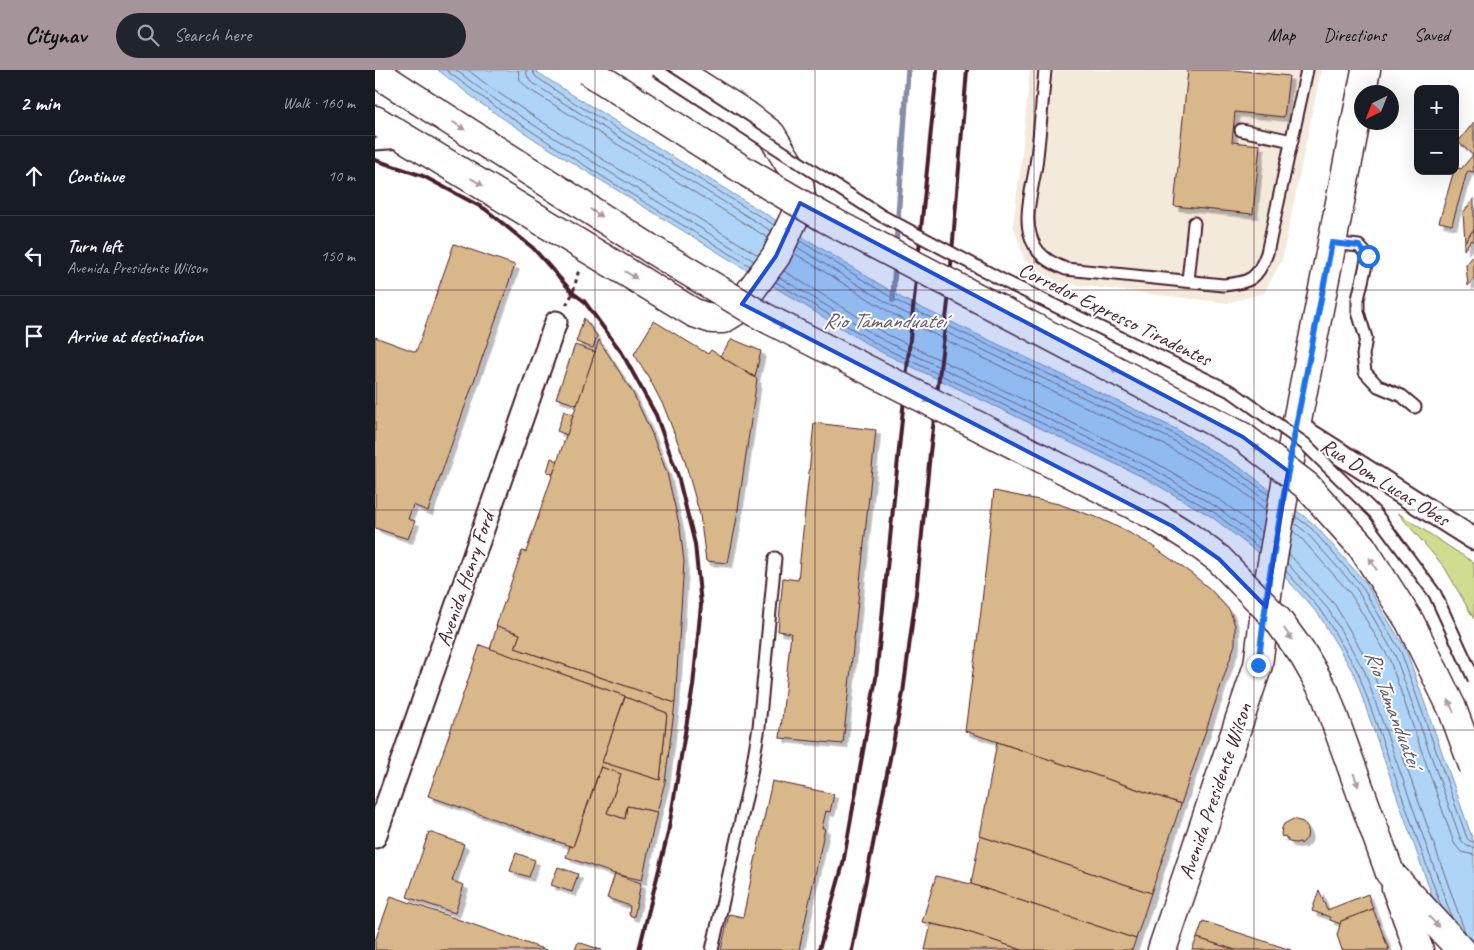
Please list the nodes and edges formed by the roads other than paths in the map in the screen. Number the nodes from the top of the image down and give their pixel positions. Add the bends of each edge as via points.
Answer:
1 (587, 70) edge
2 (656, 70) edge
3 (675, 70) edge
4 (1045, 70) edge
5 (1307, 70) edge
6 (1366, 70) edge
7 (375, 72) edge
8 (375, 120) edge
9 (1241, 130) dead end
10 (1292, 140) junction
11 (409, 141) junction
12 (375, 144) edge
13 (1194, 223) dead end
14 (1332, 243) junction
15 (1188, 281) junction
16 (555, 322) road end
17 (1415, 406) dead end
18 (1296, 426) junction
19 (1474, 538) edge
20 (775, 558) dead end
21 (1474, 679) edge
22 (1474, 768) edge
23 (375, 837) edge
24 (1389, 873) junction
25 (712, 950) edge
26 (1162, 950) edge
27 (1419, 950) edge
28 (1461, 950) edge

22 -> 1 main road, bridge via 1452,708 1409,622 1362,547 1307,486 1243,437 825,218
2 - 21 lane, Corredor Expresso Tiradentes, bridge via 883,216 1006,282 1232,392 1305,444 1375,513 1435,594
11 -> 3 main road via 695,313 723,319 736,311 776,256 800,206 799,183 771,134
4 - 15 lane via 1028,224 1038,252 1066,270
5 - 10 lane
6 - 14 main road, Avenida Presidente Wilson
7 -> 24 main road, bridge via 761,316 1157,517 1219,559 1277,619 1304,656 1325,693
8 - 11 main road
9 - 10 lane
10 - 15 lane via 1262,268 1255,277 1234,284
11 - 12 lane
13 - 15 lane
14 - 17 lane via 1359,246 1368,256 1358,299 1358,312 1366,338 1365,372 1378,386 1403,396
14 - 18 main road, Avenida Presidente Wilson
16 - 23 street, Avenida Henry Ford
18 - 19 street, Rua Dom Lucas Obes
18 - 26 main road, Avenida Presidente Wilson via 1258,665
20 - 25 lane via 758,736
24 - 27 main road
24 -> 28 main road

